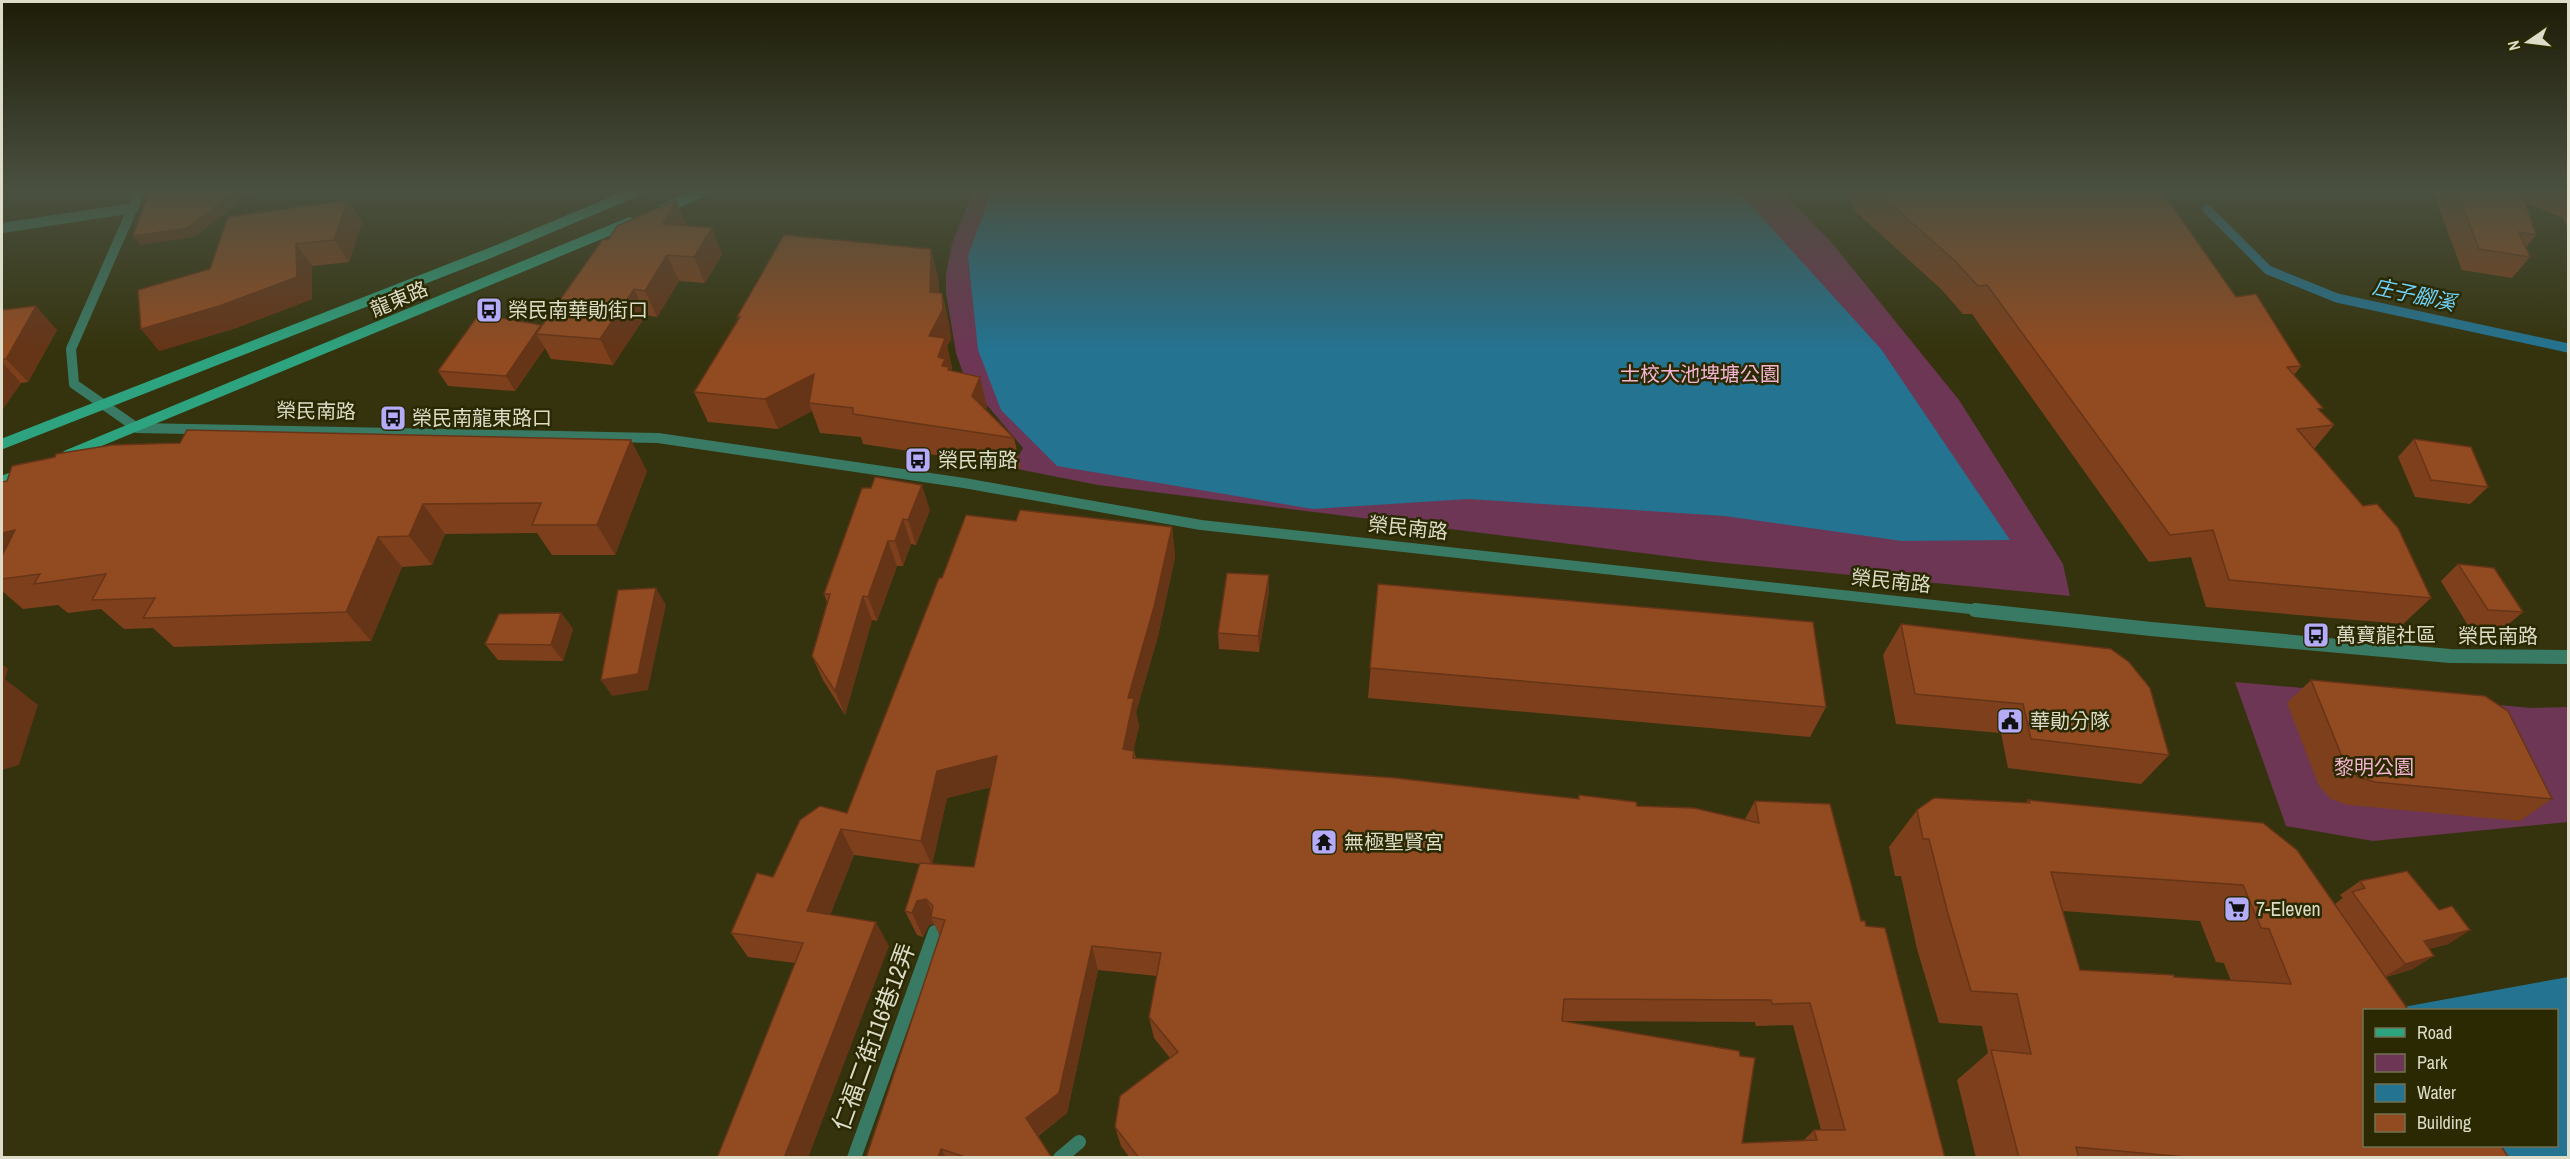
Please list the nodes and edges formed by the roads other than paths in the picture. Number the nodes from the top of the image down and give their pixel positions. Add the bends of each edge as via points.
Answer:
1 (118, 243) edge
2 (514, 243) edge
3 (580, 243) edge
4 (104, 402) junction
5 (137, 428) junction
6 (2, 444) edge
7 (57, 459) edge
8 (35, 468) edge
9 (2, 481) edge
10 (2568, 657) edge
11 (935, 932) edge
12 (1079, 1142) dead end
13 (854, 1158) edge
14 (1060, 1158) edge

1 - 4 street via 71,349 74,384
2 - 4 street, 龍東路
3 - 5 street, 龍東路
4 - 5 street
4 - 6 street
5 - 7 street, 榮民南路
5 - 10 street, 榮民南路 via 658,438 964,483 1211,526 2163,630 2450,656
8 - 9 street
11 - 13 street, 仁福二街116巷12弄
12 - 14 street

